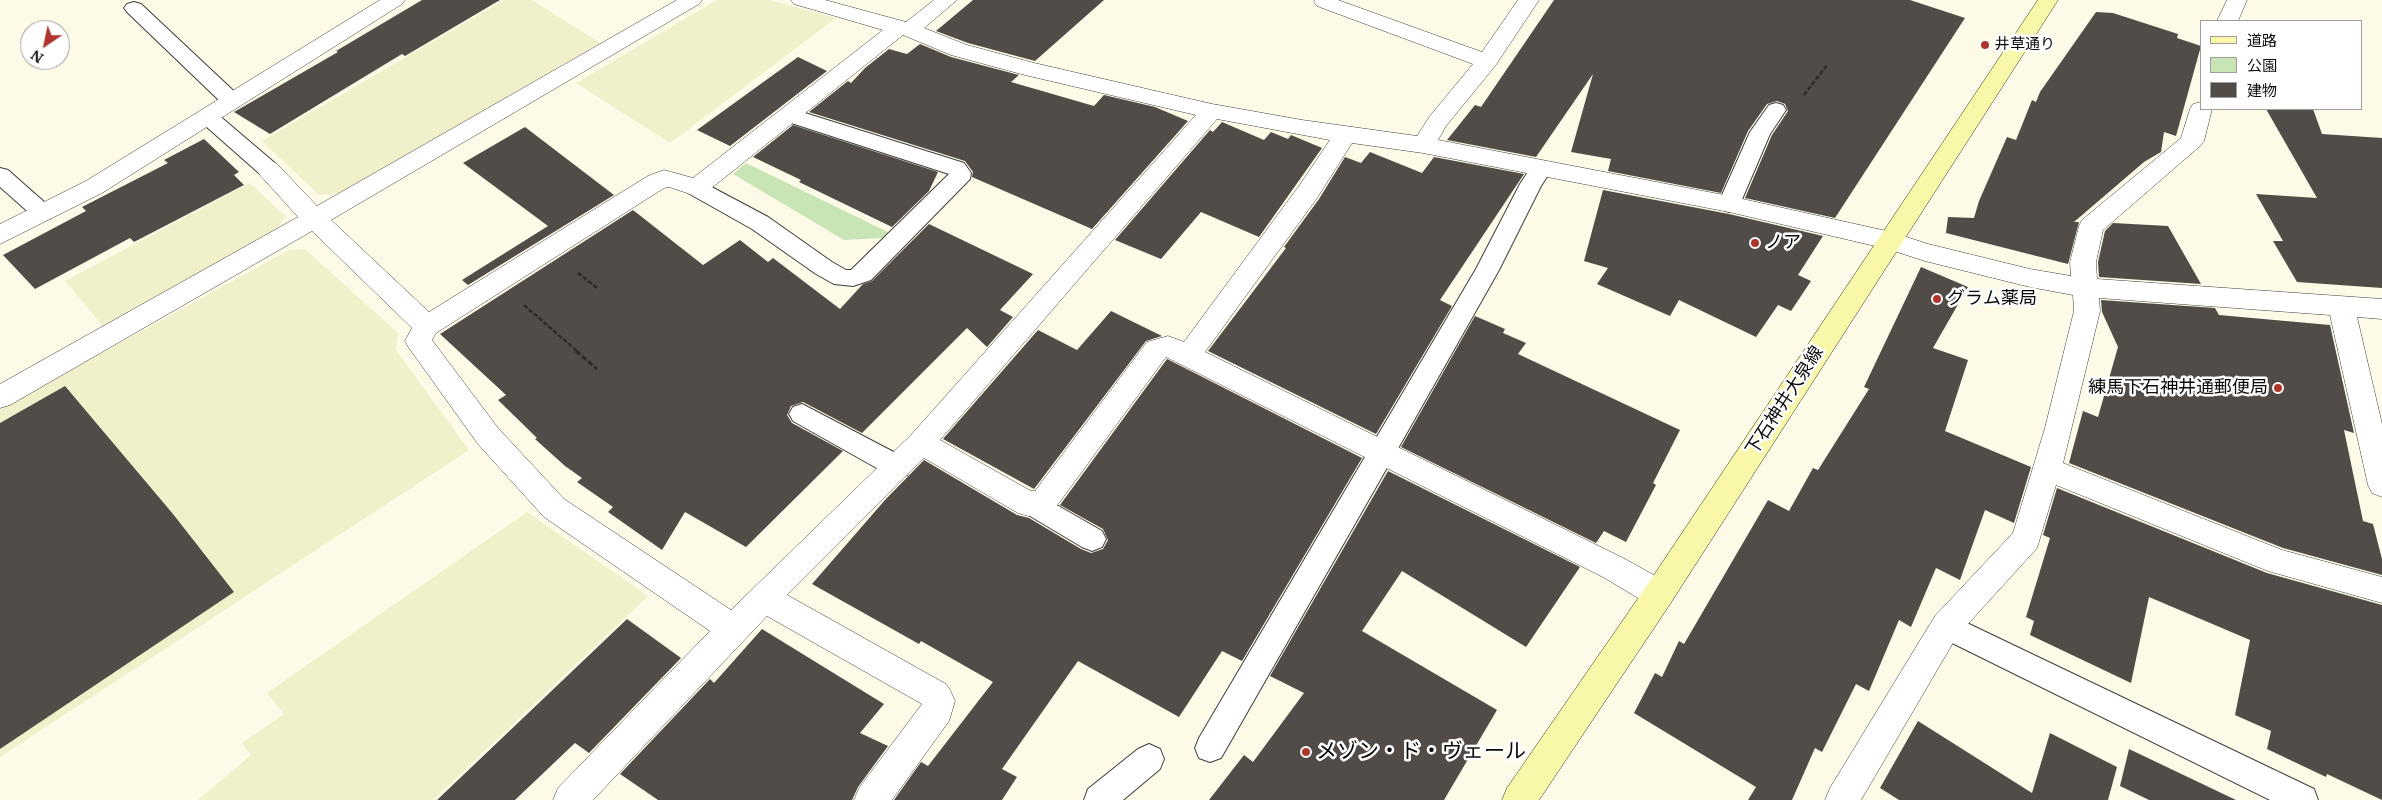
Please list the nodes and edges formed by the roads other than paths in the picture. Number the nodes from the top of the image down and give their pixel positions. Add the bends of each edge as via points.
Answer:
1 (395, 0) edge
2 (692, 0) edge
3 (801, 0) edge
4 (947, 0) edge
5 (1326, 0) edge
6 (1529, 0) edge
7 (2048, 0) edge
8 (2237, 0) edge
9 (134, 8) dead end
10 (2228, 20) edge
11 (904, 28) junction
12 (1487, 61) junction
13 (232, 101) junction
14 (1776, 110) dead end
15 (2202, 110) edge
16 (1212, 111) junction
17 (789, 114) junction
18 (208, 116) junction
19 (1346, 133) junction
20 (1423, 146) junction
21 (268, 169) joint
22 (1541, 169) junction
23 (0, 175) edge
24 (696, 188) junction
25 (1729, 204) junction
26 (44, 213) junction
27 (314, 219) junction
28 (0, 235) edge
29 (1891, 241) junction
30 (2084, 288) junction
31 (2341, 305) junction
32 (2382, 309) edge
33 (427, 326) junction
34 (1188, 356) junction
35 (0, 397) edge
36 (802, 414) dead end
37 (921, 443) junction
38 (1383, 452) junction
39 (898, 467) junction
40 (2047, 469) junction
41 (2382, 484) edge
42 (1037, 504) junction
43 (1092, 539) dead end
44 (2382, 590) edge
45 (1659, 594) junction
46 (764, 598) junction
47 (1946, 626) junction
48 (733, 629) junction
49 (1210, 748) dead end
50 (1149, 759) dead end
51 (2269, 792) edge
52 (570, 800) edge
53 (871, 800) edge
54 (1099, 800) edge
55 (1519, 800) edge
56 (1842, 800) edge
57 (2303, 800) edge

1 - 13 street
2 - 27 street
3 - 11 street
4 - 11 street
5 - 12 street via 1324,2
6 - 12 street
7 - 29 main road, 下石神井大泉線
8 - 10 street
9 - 13 lane
11 - 16 street via 968,53
11 - 17 street
12 - 20 street via 1438,121
13 - 18 street
14 - 25 lane via 1760,132
15 - 30 street via 2192,140 2091,226 2084,262
16 - 19 street
16 - 37 street
17 - 24 street
17 - 24 lane via 956,168 960,173 959,179 863,274 853,278 842,278 824,268 760,223
18 - 21 lane
18 - 26 street via 94,187
19 - 20 street
19 - 34 street via 1308,192
20 - 22 street
21 - 27 street
22 - 25 street
22 - 38 lane
23 - 26 lane
24 - 33 street via 672,179 656,182
25 - 29 street
26 - 28 street
27 - 33 street
27 - 35 street
29 - 30 street via 1934,255
29 - 45 main road, 下石神井大泉線
30 - 31 street
30 - 40 street via 2087,310
31 - 32 street
31 - 41 street
33 - 48 street via 418,342 488,436 554,508
34 - 38 street
34 - 42 street via 1168,346 1156,350 1043,502
36 - 39 lane
37 - 39 street
37 - 42 street via 1028,504
38 - 45 street via 1614,568
38 - 49 lane
39 - 46 street
40 - 44 street via 2279,562
40 - 47 street via 2026,539
42 - 43 lane
45 - 55 main road, 下石神井大泉線
46 - 48 street
46 - 53 street via 935,695 940,701 938,710
47 - 51 lane
47 - 56 street
48 - 52 street
50 - 54 lane
51 - 57 lane

